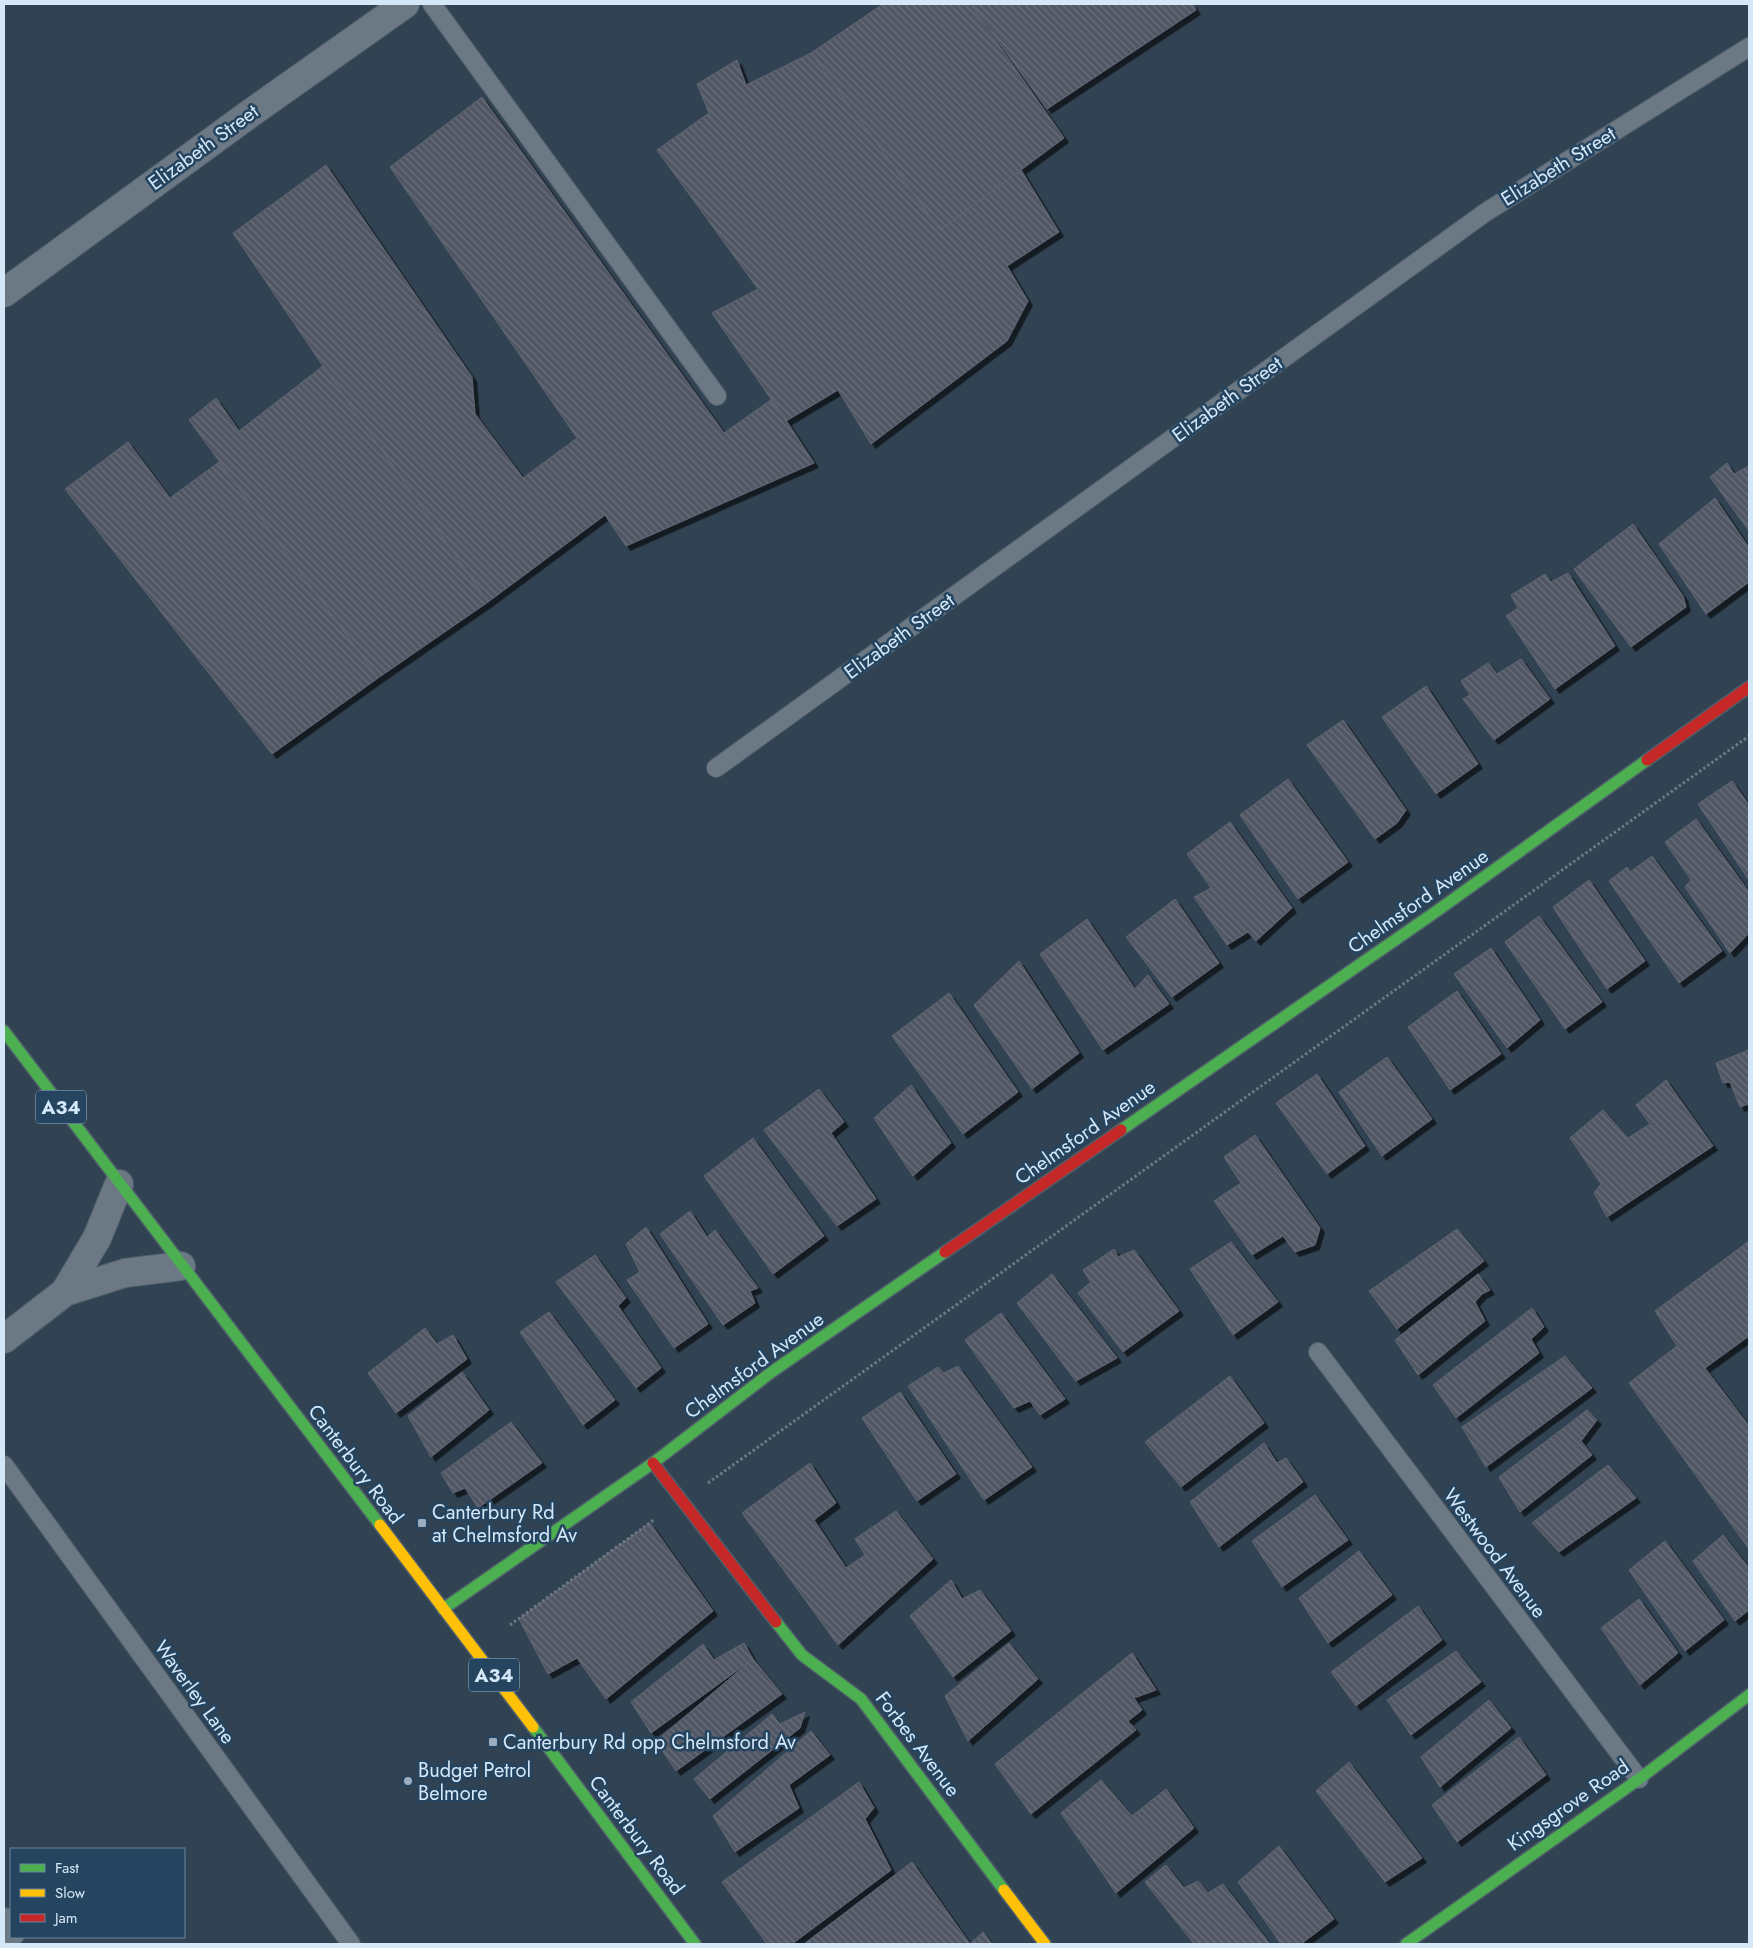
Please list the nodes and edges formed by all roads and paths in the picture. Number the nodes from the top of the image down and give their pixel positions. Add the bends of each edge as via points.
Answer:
1 (404, 4) edge
2 (432, 4) edge
3 (1749, 47) edge
4 (4, 293) edge
5 (717, 396) dead end
6 (1749, 687) edge
7 (1749, 736) edge
8 (716, 768) dead end
9 (4, 1031) edge
10 (119, 1184) junction
11 (181, 1266) junction
12 (65, 1292) junction
13 (4, 1339) edge
14 (1318, 1352) dead end
15 (653, 1463) junction
16 (4, 1465) edge
17 (684, 1500) junction
18 (443, 1609) junction
19 (510, 1625) dead end
20 (1749, 1695) edge
21 (1639, 1778) junction
22 (351, 1944) edge
23 (695, 1944) edge
24 (1045, 1944) edge
25 (1406, 1944) edge

1 - 4 street, Elizabeth Street
2 - 5 lane
3 - 8 lane, Elizabeth Street via 1486,212
6 - 15 main road, Chelmsford Avenue via 1434,913 774,1371
7 - 17 path
9 - 10 main road, Canterbury Road / A34
10 - 11 main road, Canterbury Road / A34
10 - 12 street via 96,1238
11 - 12 street via 124,1273
11 - 18 main road, Canterbury Road / A34
12 - 13 street
14 - 21 lane, Westwood Avenue
15 - 17 main road, Forbes Avenue
15 - 18 main road, Chelmsford Avenue
16 - 22 lane, Waverley Lane
17 - 19 path
17 - 24 main road, Forbes Avenue via 802,1656 861,1699
18 - 23 main road, Canterbury Road / A34
20 - 21 main road, Kingsgrove Road
21 - 25 main road, Kingsgrove Road

